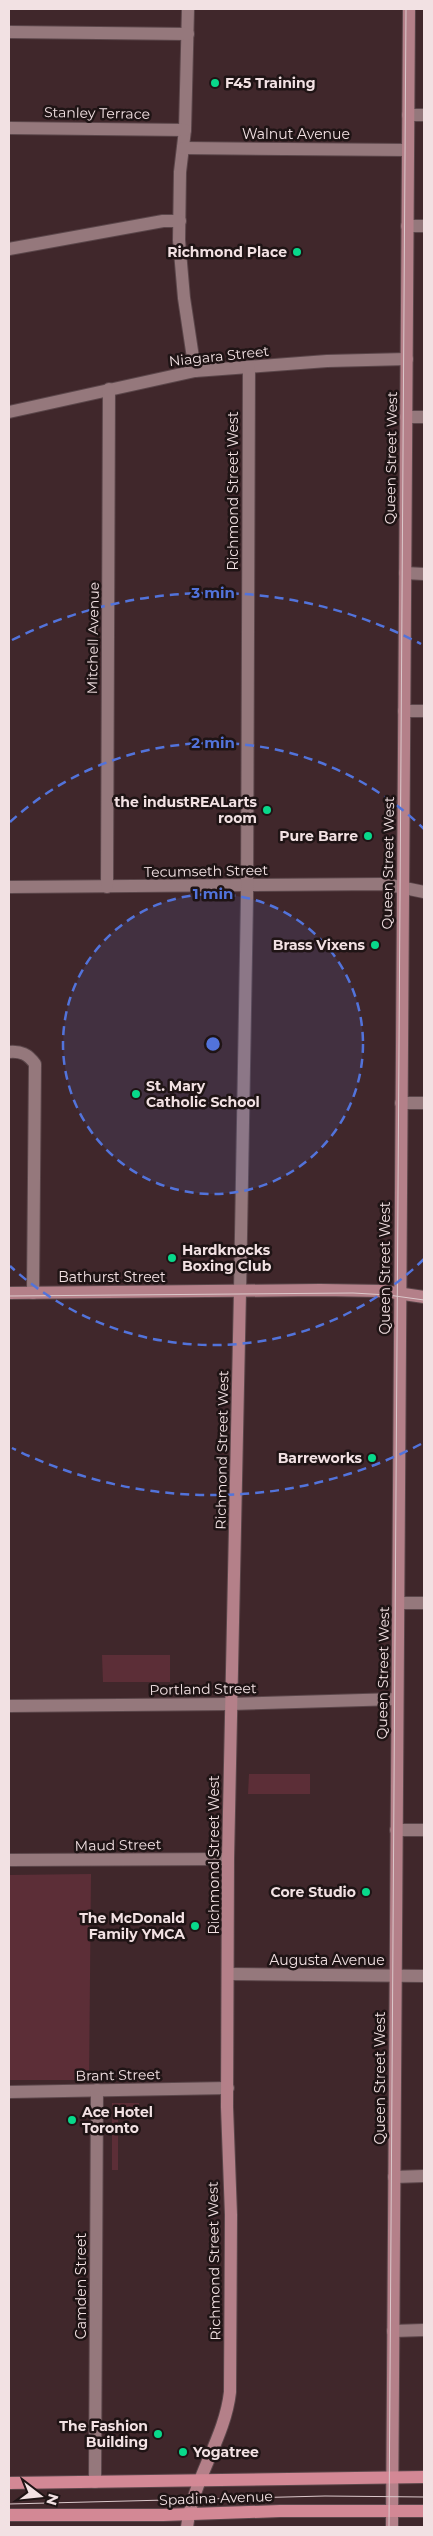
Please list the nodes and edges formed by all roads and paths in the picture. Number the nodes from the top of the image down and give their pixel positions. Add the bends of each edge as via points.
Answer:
1 (188, 9) edge
2 (409, 9) edge
3 (9, 32) edge
4 (188, 34) junction
5 (408, 115) junction
6 (424, 115) edge
7 (9, 128) edge
8 (185, 130) junction
9 (183, 148) junction
10 (408, 150) junction
11 (180, 221) junction
12 (407, 226) junction
13 (424, 226) edge
14 (9, 249) edge
15 (407, 359) junction
16 (249, 367) junction
17 (195, 371) junction
18 (109, 389) junction
19 (9, 412) edge
20 (406, 417) junction
21 (424, 418) edge
22 (405, 573) junction
23 (424, 574) edge
24 (404, 711) junction
25 (424, 711) edge
26 (247, 885) junction
27 (9, 887) edge
28 (107, 887) junction
29 (403, 887) junction
30 (424, 892) edge
31 (9, 1052) edge
32 (401, 1103) junction
33 (424, 1103) edge
34 (240, 1291) junction
35 (9, 1293) edge
36 (33, 1293) junction
37 (401, 1294) junction
38 (424, 1297) edge
39 (399, 1603) junction
40 (424, 1603) edge
41 (397, 1699) junction
42 (231, 1704) junction
43 (9, 1706) edge
44 (396, 1830) junction
45 (424, 1830) edge
46 (228, 1859) junction
47 (9, 1860) edge
48 (229, 1974) junction
49 (395, 1976) junction
50 (424, 1976) edge
51 (228, 2088) junction
52 (97, 2090) junction
53 (9, 2092) edge
54 (424, 2176) edge
55 (394, 2177) junction
56 (424, 2330) edge
57 (393, 2331) junction
58 (392, 2477) junction
59 (424, 2477) edge
60 (199, 2480) junction
61 (95, 2482) junction
62 (9, 2483) edge
63 (424, 2511) edge
64 (392, 2512) junction
65 (189, 2514) junction
66 (9, 2515) edge
67 (187, 2527) edge
68 (392, 2527) edge

1 - 4 street
2 - 5 main road, Queen Street West
3 - 4 street
4 - 8 street
5 - 6 street
5 - 10 main road, Queen Street West
7 - 8 street, Stanley Terrace
8 - 9 street
9 - 10 street, Walnut Avenue
9 - 11 street
10 - 12 main road, Queen Street West
11 - 14 street via 163,221
11 - 17 street via 184,298
12 - 13 street
12 - 15 main road, Queen Street West
15 - 16 street, Niagara Street
15 - 20 main road, Queen Street West
16 - 17 street, Niagara Street
16 - 26 street, Richmond Street West
17 - 18 street, Niagara Street
18 - 19 street, Niagara Street
18 - 28 street, Mitchell Avenue
20 - 21 street
20 - 22 main road, Queen Street West
22 - 23 street
22 - 24 main road, Queen Street West
24 - 25 street
24 - 29 main road, Queen Street West
26 - 28 street, Tecumseth Street
26 - 29 street, Tecumseth Street via 384,884
26 - 34 street, Richmond Street West
27 - 28 street, Tecumseth Street
29 - 30 street, Tecumseth Street
29 - 32 main road, Queen Street West
31 - 36 street via 21,1052 35,1064
32 - 33 street
32 - 37 main road, Queen Street West
34 - 36 main road, Bathurst Street
34 - 37 main road, Bathurst Street via 383,1291
34 - 42 main road, Richmond Street West
35 - 36 main road, Bathurst Street
37 - 38 main road, Bathurst Street
37 - 39 main road, Queen Street West
39 - 40 street
39 - 41 main road, Queen Street West
41 - 42 street, Portland Street
41 - 44 main road, Queen Street West
42 - 43 street, Portland Street
42 - 46 main road, Richmond Street West
44 - 45 street
44 - 49 main road, Queen Street West
46 - 47 street, Maud Street
46 - 48 main road, Richmond Street West
48 - 49 street, Augusta Avenue
48 - 51 main road, Richmond Street West
49 - 50 street, Augusta Avenue
49 - 55 main road, Queen Street West
51 - 52 street, Brant Street
51 - 60 main road, Richmond Street West via 230,2392 226,2413
52 - 53 street, Brant Street
52 - 61 street, Camden Street
54 - 55 street
55 - 57 main road, Queen Street West
56 - 57 street
57 - 58 main road, Queen Street West
58 - 59 main road, Spadina Avenue
58 - 60 main road, Spadina Avenue
58 - 64 main road, Queen Street West
60 - 61 main road, Spadina Avenue
60 - 65 main road, Richmond Street West
61 - 62 main road, Spadina Avenue
63 - 64 main road, Spadina Avenue
64 - 65 main road, Spadina Avenue via 280,2510
64 - 68 main road, Queen Street West
65 - 66 main road, Spadina Avenue
65 - 67 main road, Richmond Street West

